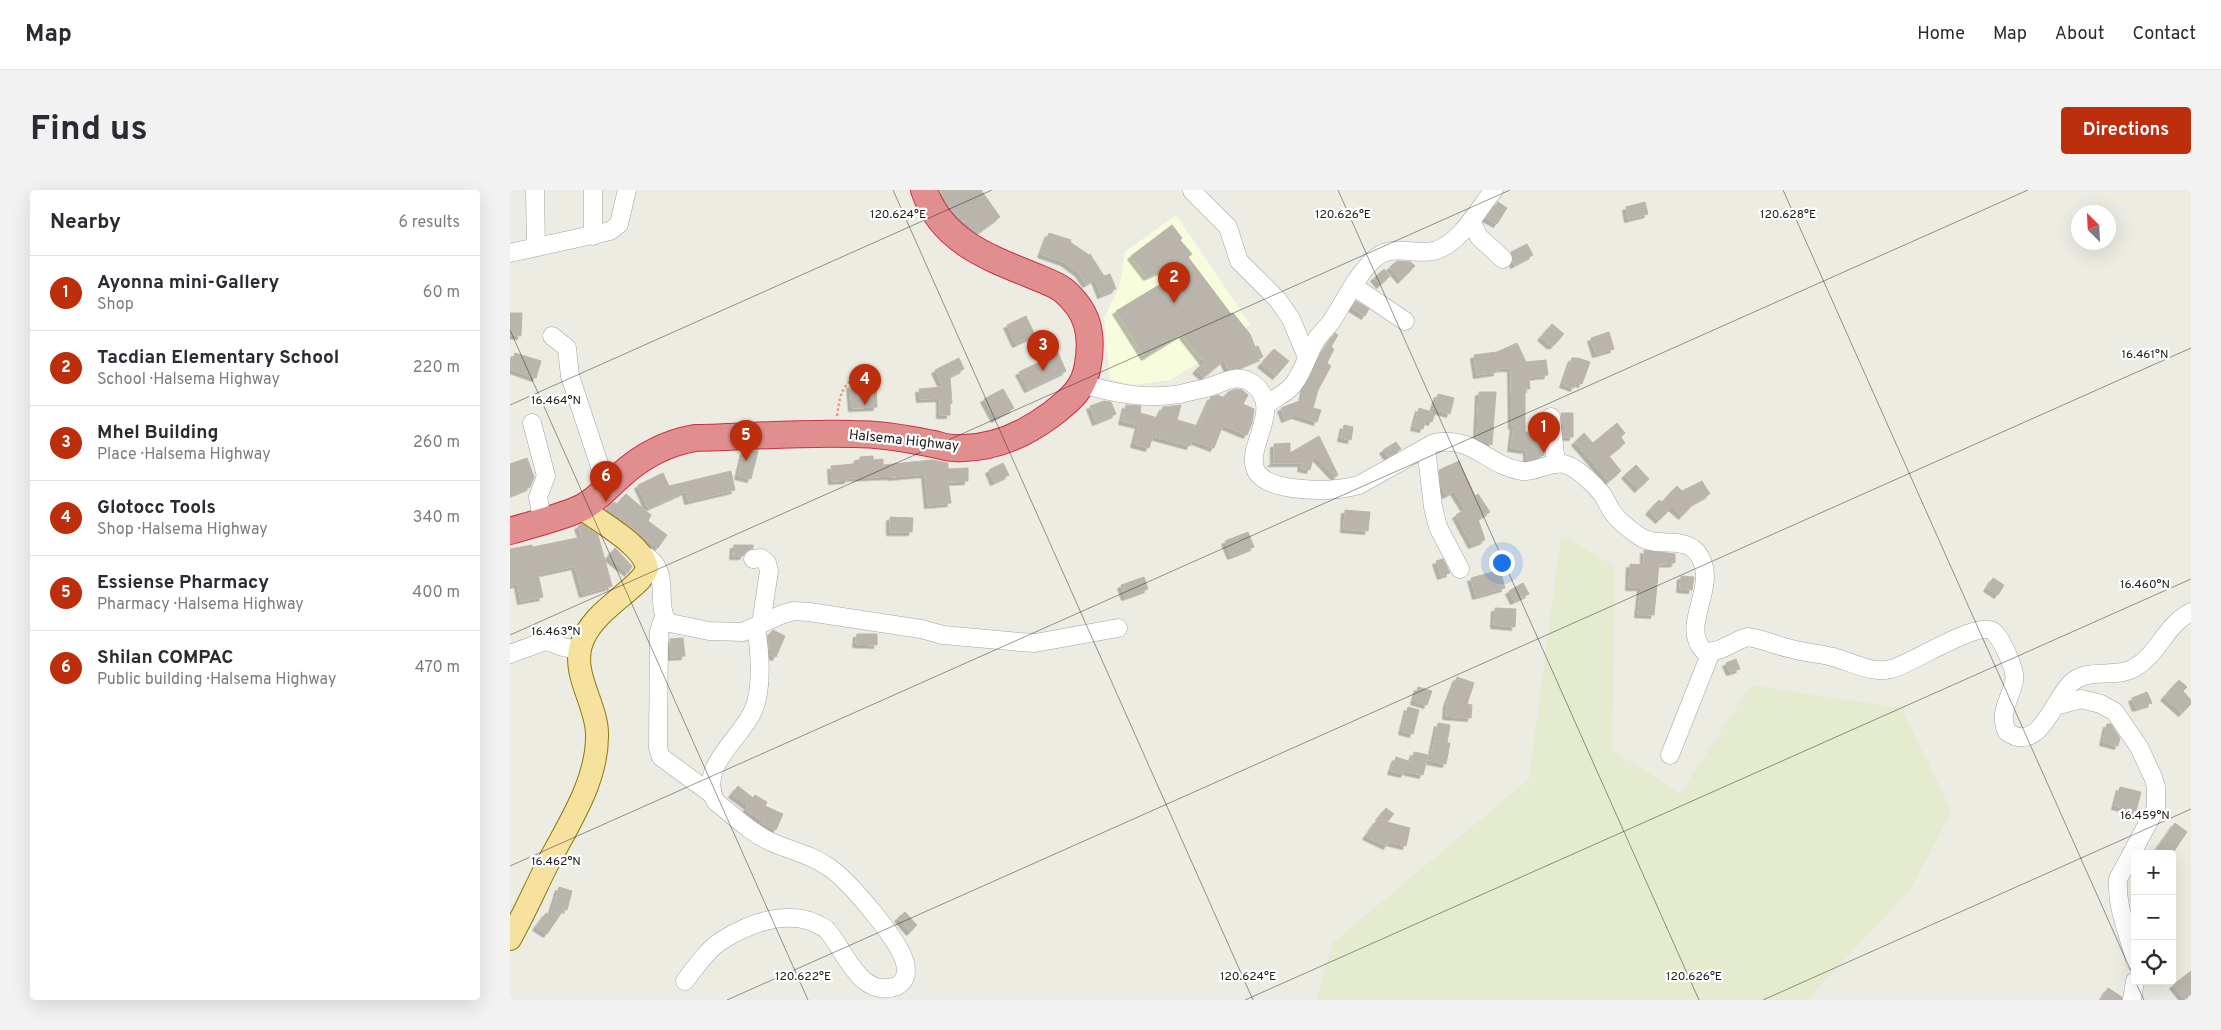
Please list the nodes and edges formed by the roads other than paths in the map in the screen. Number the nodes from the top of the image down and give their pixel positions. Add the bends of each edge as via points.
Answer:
1 (535, 190) edge
2 (593, 190) edge
3 (627, 190) edge
4 (924, 190) edge
5 (1494, 190) edge
6 (1192, 191) dead end
7 (1471, 222) junction
8 (593, 236) junction
9 (536, 247) junction
10 (510, 253) edge
11 (1503, 259) dead end
12 (1353, 286) junction
13 (1405, 321) dead end
14 (552, 336) dead end
15 (1307, 357) junction
16 (1082, 384) junction
17 (1267, 404) junction
18 (1551, 417) dead end
19 (532, 423) dead end
20 (1426, 448) junction
21 (1556, 464) junction
22 (608, 488) junction
23 (581, 508) junction
24 (542, 520) junction
25 (510, 530) edge
26 (642, 554) junction
27 (753, 558) dead end
28 (1460, 570) dead end
29 (2191, 612) edge
30 (664, 618) junction
31 (758, 625) junction
32 (1118, 628) dead end
33 (580, 647) junction
34 (1711, 652) junction
35 (510, 654) edge
36 (2055, 706) junction
37 (1670, 755) dead end
38 (713, 795) junction
39 (510, 939) edge
40 (2131, 948) edge
41 (685, 981) dead end
42 (2134, 985) edge
43 (2132, 1000) edge

1 - 9 street
2 - 8 street
3 - 8 street via 616,227
4 - 16 highway, Halsema Highway via 936,215 969,247 1061,289 1073,300 1091,335
5 - 7 street
6 - 15 street via 1228,227 1239,261 1278,300 1291,319
7 - 11 street via 1479,237
7 - 12 street via 1448,244 1436,250 1380,254
8 - 9 street
9 - 10 street
12 - 13 street
12 - 15 street
14 - 22 street via 567,348 570,376
15 - 17 street via 1289,388
16 - 17 street via 1124,395 1152,396 1185,393 1236,378 1251,382 1263,394
16 - 22 highway, Halsema Highway via 1079,391 1033,428 982,446 954,448 879,436 834,434 694,438 646,456
17 - 20 street via 1254,464 1257,475 1276,486 1321,491 1347,489
18 - 21 street
19 - 24 street via 546,476 538,497
20 - 21 street via 1440,442 1456,441 1501,464 1523,471
20 - 28 street via 1438,528
21 - 34 street via 1567,465 1578,472 1601,493 1614,514 1641,538 1655,543 1684,543 1698,553 1706,578 1695,638 1704,651
22 - 23 highway, Halsema Highway
23 - 24 highway, Halsema Highway
23 - 26 main road
24 - 25 highway, Halsema Highway
26 - 30 street via 652,560 659,572
26 - 33 main road via 647,564 646,574 592,624
27 - 31 street via 761,558 769,571
29 - 36 street via 2176,622 2143,663 2127,672 2077,679
30 - 31 street via 670,623 709,631 743,632
30 - 38 street via 659,632 658,748 661,758
31 - 32 street via 788,613 809,612 943,635 1027,642
31 - 38 street via 760,683 757,699 745,725 720,757 712,780
33 - 35 street via 563,648 545,641
33 - 39 main road via 583,682 597,732 594,767
34 - 36 street via 1748,637 1884,671 1910,662 1963,635 1988,628 1997,635 2014,671 2015,681 2003,715 2007,732 2026,738 2042,726
34 - 37 street
36 - 40 street via 2081,699 2115,712 2139,747 2156,788 2156,808 2118,879 2117,891
38 - 41 street via 716,802 763,837 807,855 842,877 858,893 889,936 904,961 906,972 898,986 882,992 862,984 826,928 804,918 780,917 758,923 720,942
42 - 43 street

